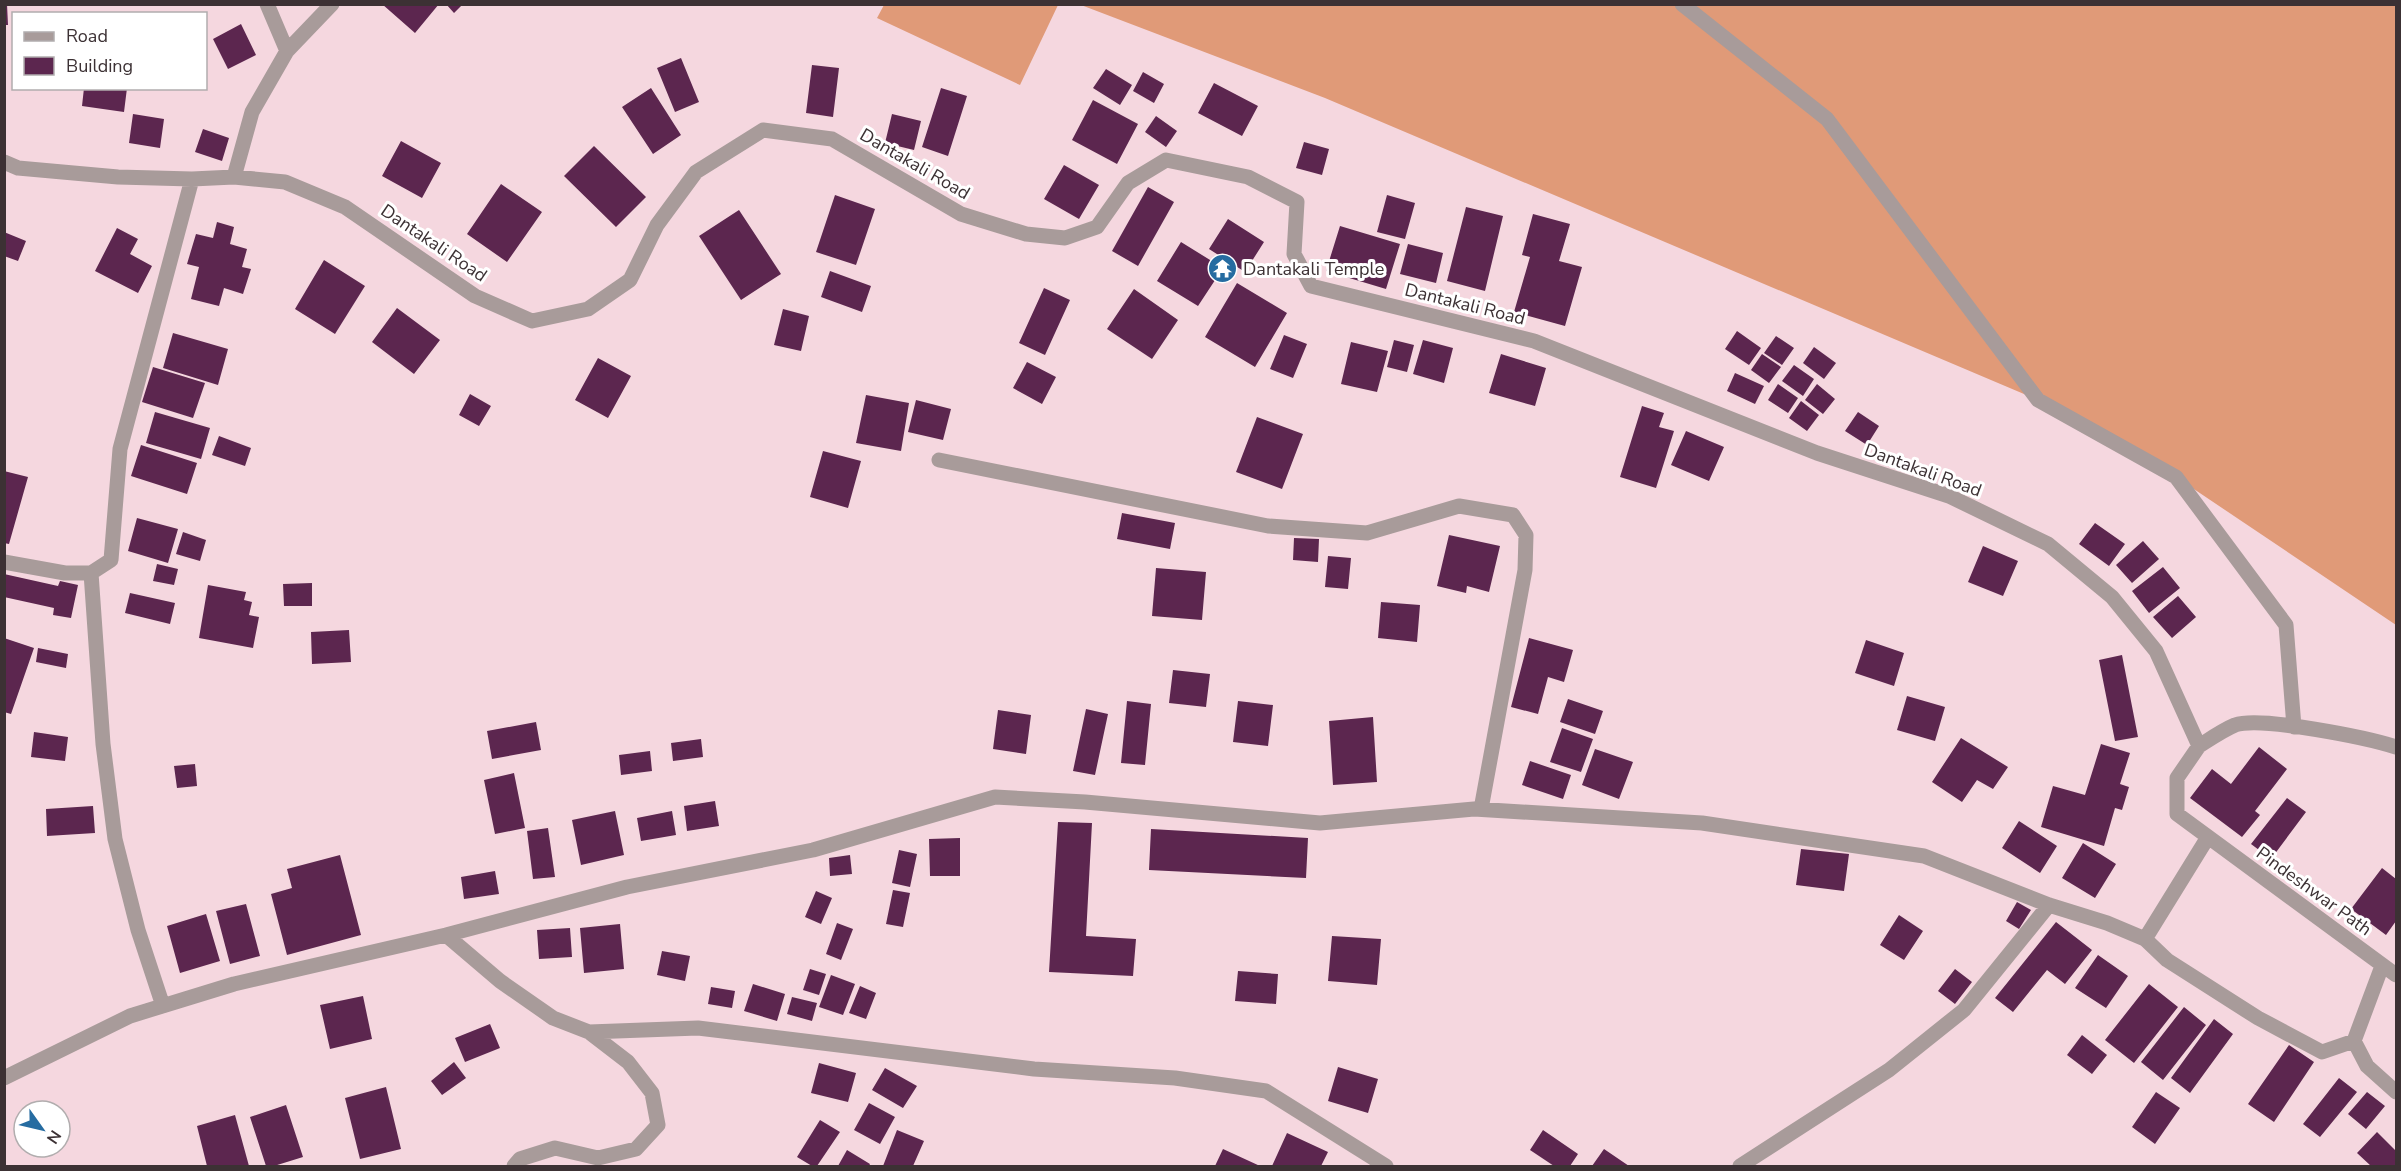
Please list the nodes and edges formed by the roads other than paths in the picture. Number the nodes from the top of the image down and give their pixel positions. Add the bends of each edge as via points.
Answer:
1 (267, 4) edge
2 (332, 4) edge
3 (1682, 4) edge
4 (287, 51) junction
5 (4, 162) edge
6 (234, 177) junction
7 (192, 179) junction
8 (939, 460) dead end
9 (4, 562) edge
10 (92, 573) junction
11 (2294, 727) junction
12 (2199, 746) junction
13 (2397, 747) edge
14 (1481, 809) junction
15 (2208, 837) junction
16 (2049, 905) junction
17 (446, 935) junction
18 (2145, 939) junction
19 (2382, 966) junction
20 (2397, 975) edge
21 (163, 1006) junction
22 (590, 1032) junction
23 (2354, 1041) junction
24 (4, 1078) edge
25 (2397, 1092) edge
26 (514, 1167) edge
27 (1386, 1167) edge
28 (1740, 1167) edge

1 - 4 street
2 - 4 street
3 - 11 street via 1827,119 2038,400 2176,477 2286,625
4 - 6 street via 252,112
5 - 7 street, Dantakali Road via 18,168 51,171
6 - 7 street, Dantakali Road
6 - 12 street, Dantakali Road via 285,182 345,207 475,296 532,321 588,309 630,279 657,225 696,172 763,130 832,139 961,214 1026,234 1065,238 1096,227 1128,183 1166,160 1248,177 1298,202 1294,254 1311,286 1534,341 1817,453 1949,496 2048,544 2112,597 2156,651
7 - 10 street via 120,448 111,560
8 - 14 street via 1268,526 1367,533 1459,506 1513,515 1526,535 1526,570
9 - 10 street via 65,573
10 - 21 street via 103,744 115,839 138,930
11 - 12 street via 2236,725
11 - 13 street via 2373,739
12 - 15 street via 2177,778 2177,814
14 - 16 street via 1702,823 1924,856
14 - 17 street via 1320,823 995,797 813,850 627,886
15 - 18 street
15 - 19 street, Pindeshwar Path
16 - 18 street
16 - 28 street via 1964,1010 1889,1070
17 - 21 street via 234,984
17 - 22 street via 500,981 553,1018
18 - 23 street via 2185,972 2322,1052
19 - 20 street, Pindeshwar Path
19 - 23 street
21 - 24 street via 130,1016
22 - 26 street via 628,1062 652,1093 658,1125 636,1149 598,1158 555,1148 520,1159
22 - 27 street via 698,1028 1034,1069 1175,1078 1266,1091
23 - 25 street via 2367,1066

